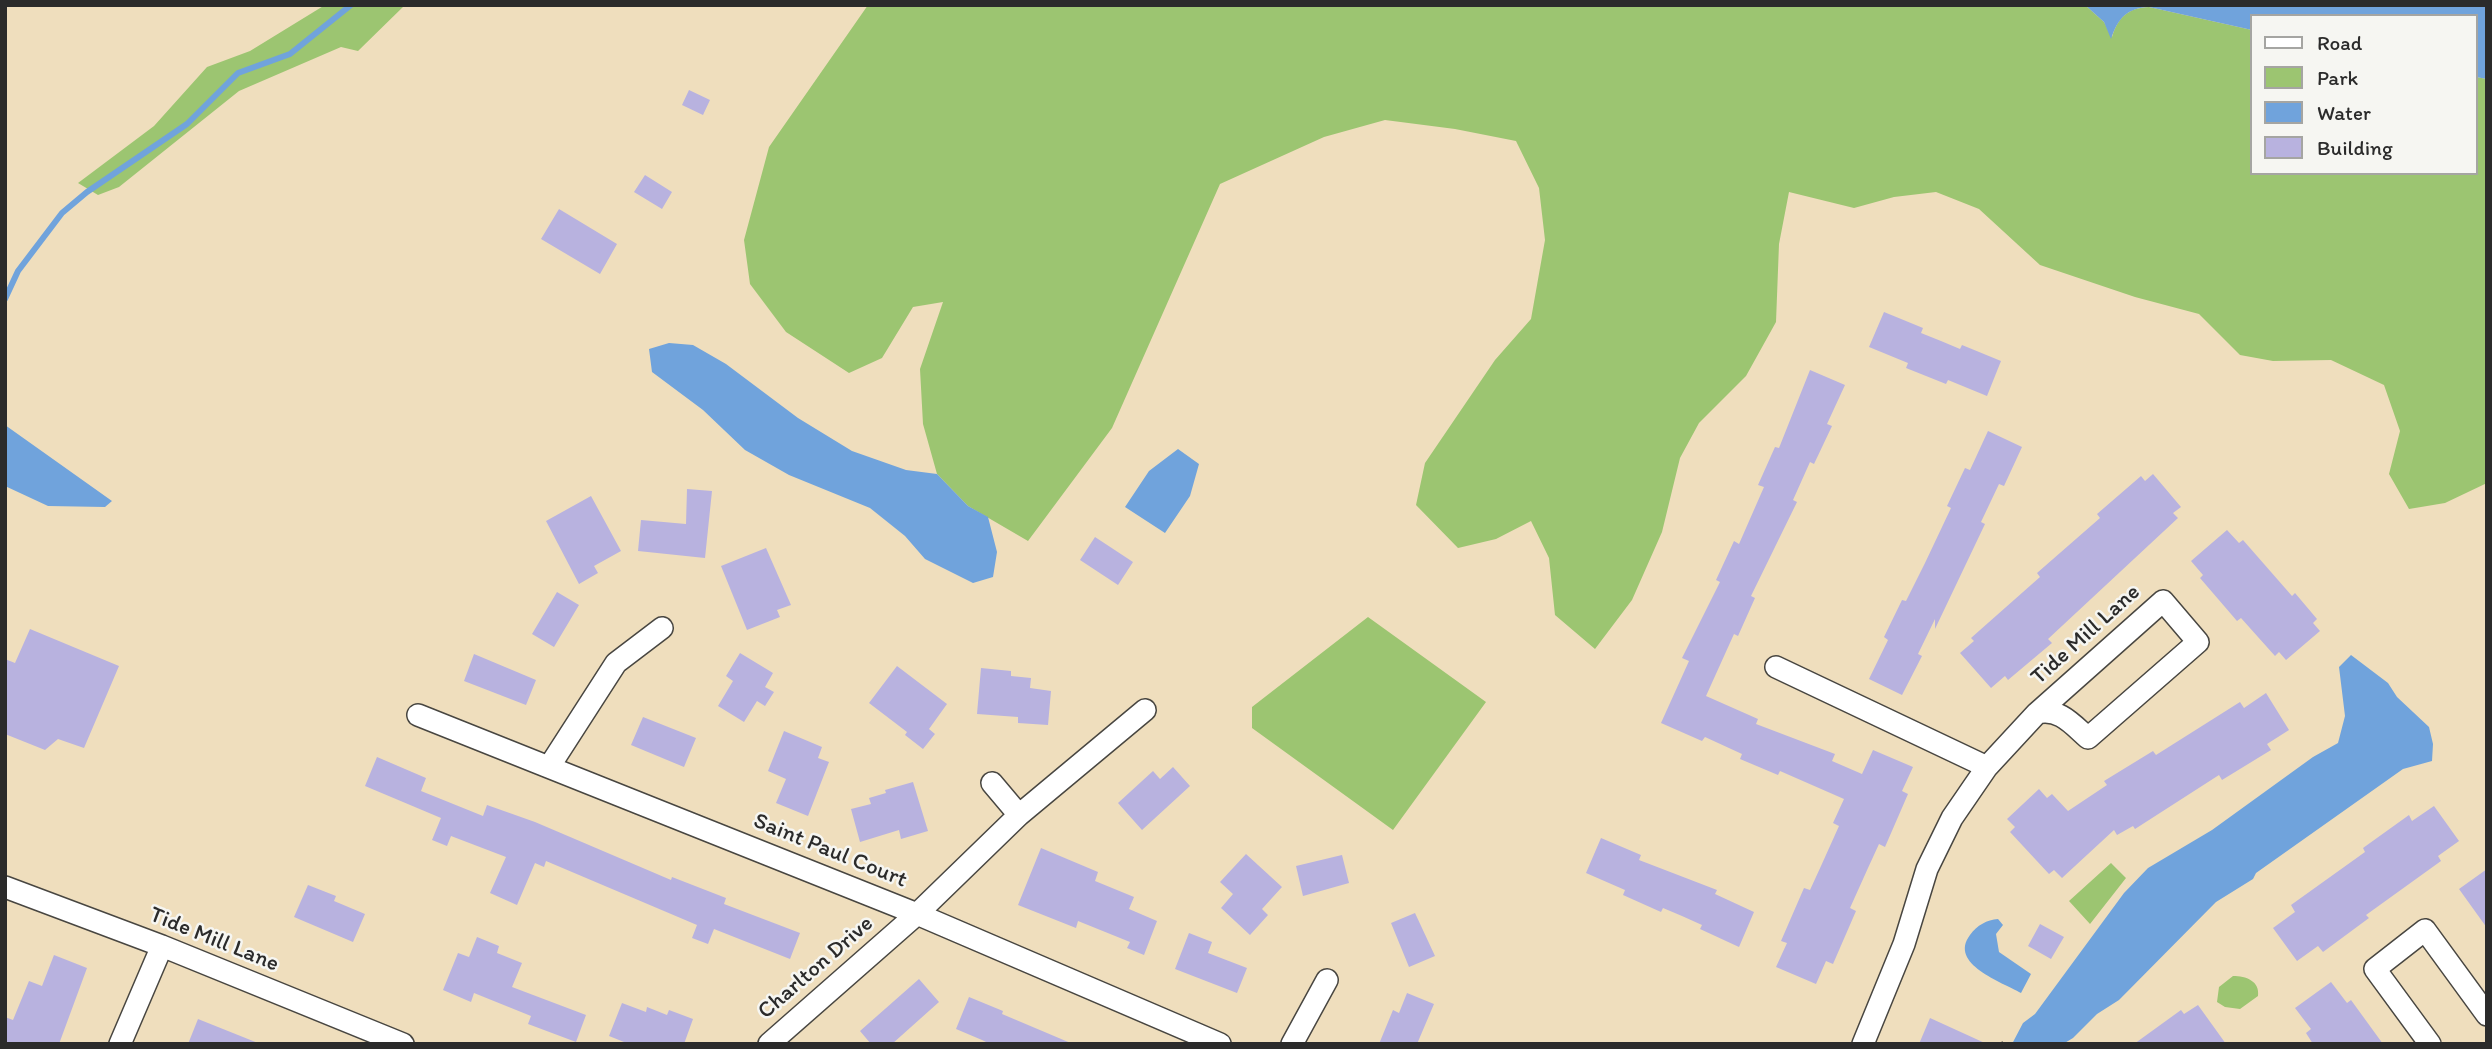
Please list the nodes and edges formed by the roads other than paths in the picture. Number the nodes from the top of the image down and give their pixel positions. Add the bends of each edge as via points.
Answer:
1 (662, 628) dead end
2 (1776, 667) dead end
3 (1144, 710) dead end
4 (2037, 713) junction
5 (418, 715) dead end
6 (1987, 767) junction
7 (549, 768) junction
8 (992, 783) dead end
9 (1019, 815) junction
10 (5, 887) edge
11 (917, 914) junction
12 (162, 946) junction
13 (1327, 980) dead end
14 (2487, 1015) edge
15 (120, 1044) edge
16 (403, 1044) edge
17 (769, 1044) edge
18 (1220, 1044) edge
19 (1292, 1044) edge
20 (1863, 1044) edge
21 (2430, 1044) edge

1 - 7 street via 616,663
2 - 6 street
3 - 9 street, Charlton Drive
4 - 4 street, Tide Mill Lane via 2059,713 2088,738 2198,642 2163,601
4 - 6 street, Tide Mill Lane
5 - 7 street, Saint Paul Court
6 - 20 street, Tide Mill Lane via 1952,818 1927,869 1904,944
7 - 11 street, Saint Paul Court
8 - 9 street
9 - 11 street, Charlton Drive
10 - 12 street, Tide Mill Lane
11 - 17 street, Charlton Drive
11 - 18 street, Saint Paul Court
12 - 15 street
12 - 16 street, Tide Mill Lane
13 - 19 street
14 - 21 street via 2425,930 2375,969

